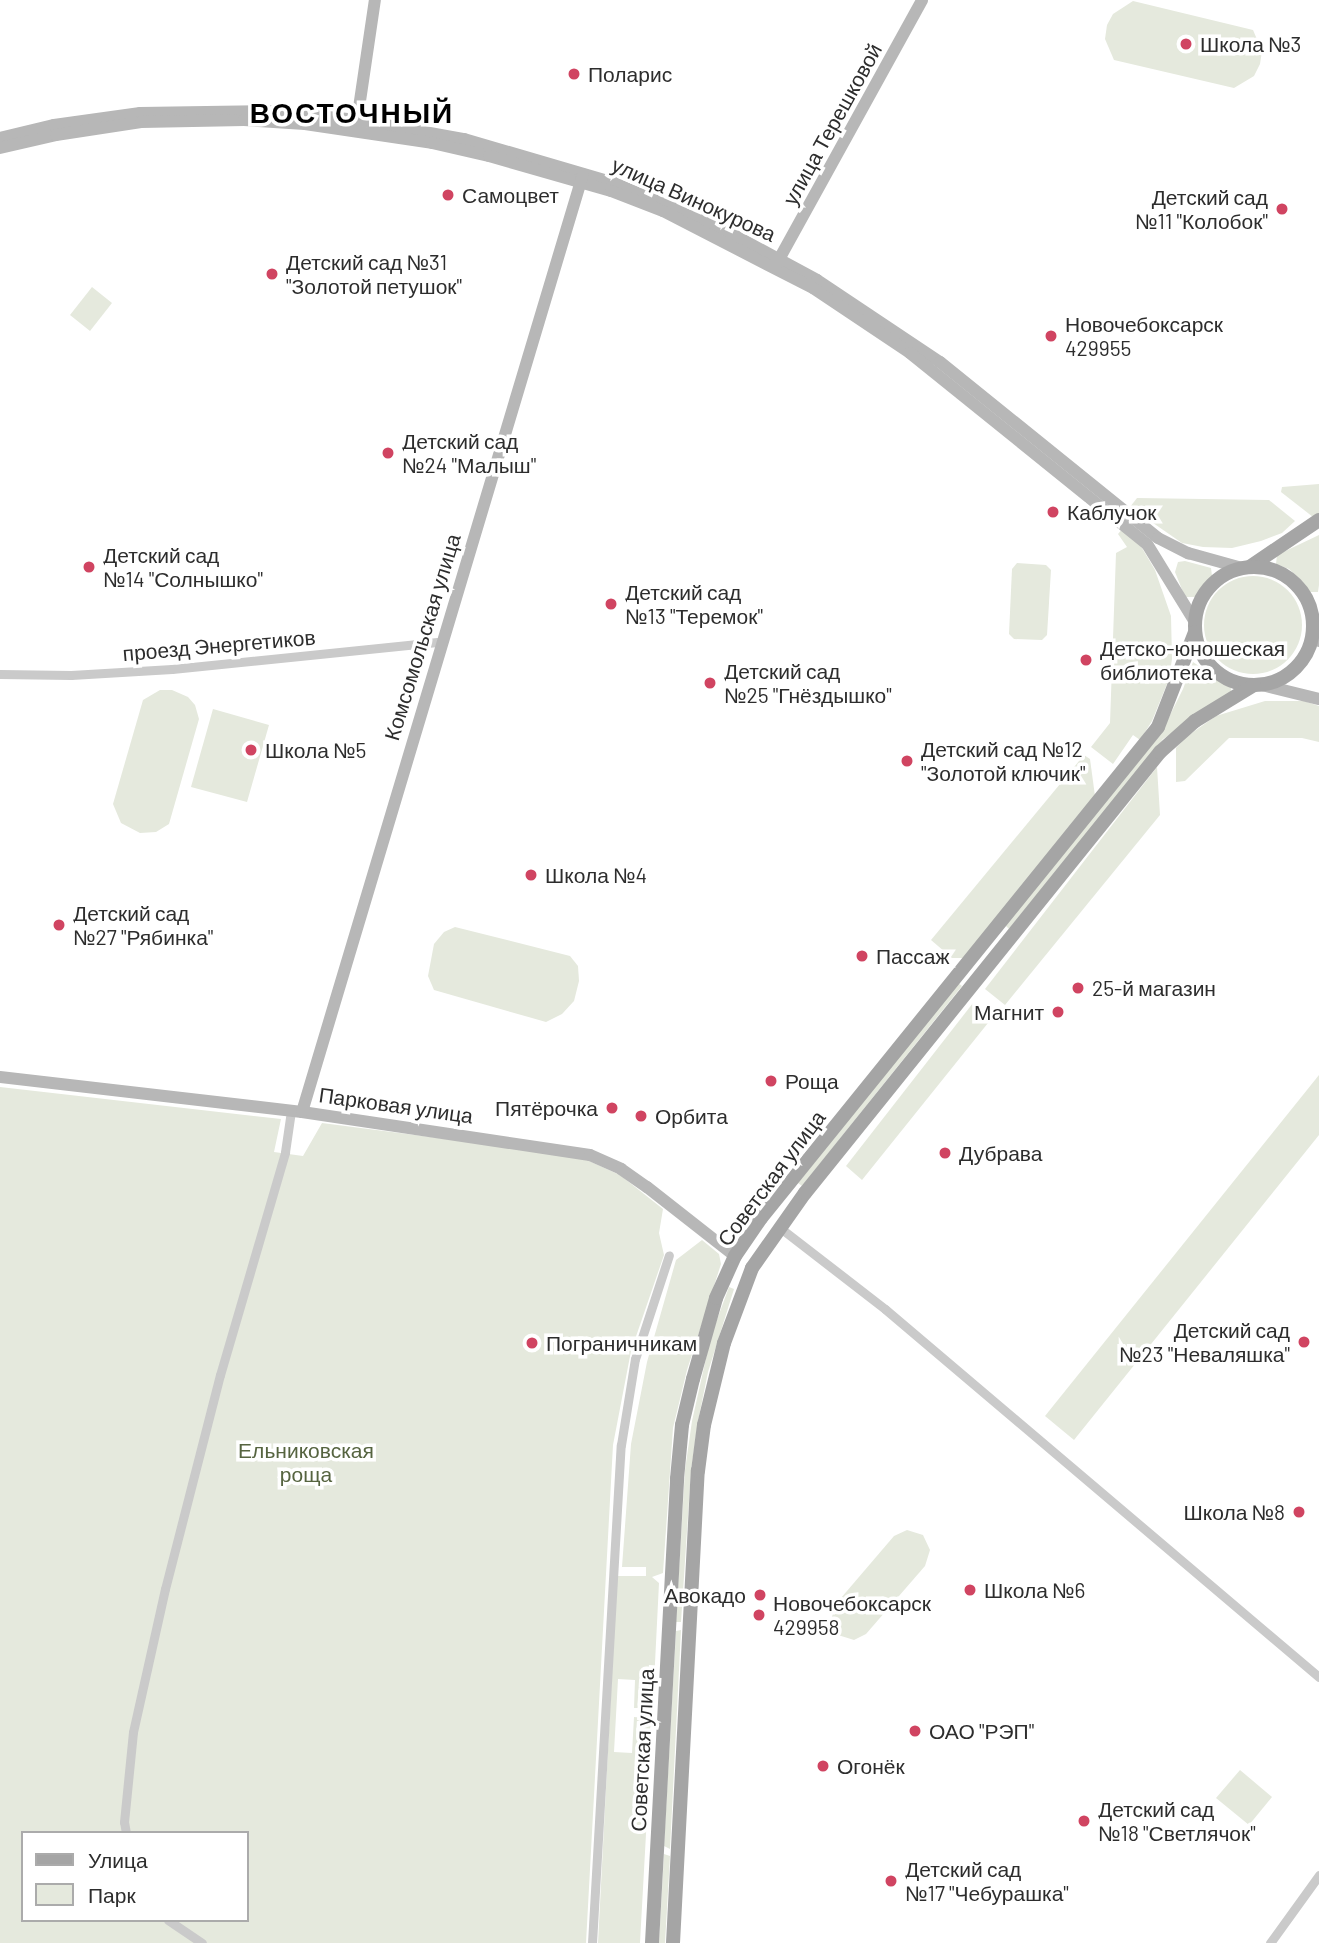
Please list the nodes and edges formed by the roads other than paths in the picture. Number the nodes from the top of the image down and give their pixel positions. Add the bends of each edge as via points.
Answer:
1 (375, 0) edge
2 (922, 0) edge
3 (357, 125) junction
4 (55, 130) junction
5 (0, 138) edge
6 (0, 148) edge
7 (582, 177) junction
8 (777, 262) junction
9 (815, 284) junction
10 (1319, 520) edge
11 (1247, 567) junction
12 (1319, 603) edge
13 (1195, 627) junction
14 (1315, 631) edge
15 (440, 642) junction
16 (0, 674) edge
17 (1258, 685) junction
18 (1319, 699) edge
19 (0, 1077) edge
20 (297, 1112) junction
21 (779, 1227) junction
22 (669, 1255) dead end
23 (735, 1256) junction
24 (751, 1268) junction
25 (1319, 1677) edge
26 (126, 1831) edge
27 (1319, 1875) edge
28 (171, 1922) edge
29 (202, 1943) edge
30 (592, 1943) edge
31 (652, 1943) edge
32 (673, 1943) edge
33 (1270, 1943) edge

1 - 3 street
2 - 8 street, улица Терешковой
3 - 4 street, улица Винокурова via 268,111 140,113
3 - 7 street, улица Винокурова
4 - 5 street, улица Винокурова
4 - 6 street, улица Винокурова
7 - 8 street, улица Винокурова
7 - 15 street, Комсомольская улица
8 - 9 street, улица Винокурова
9 - 11 street, улица Винокурова via 877,317 960,377 1158,538 1188,553
9 - 13 street, улица Винокурова via 910,353 1147,544
10 - 11 main road
11 - 13 main road via 1225,574 1209,587
11 - 14 main road via 1278,571 1296,584 1308,601
12 - 14 main road
13 - 17 main road via 1199,646 1212,667 1231,681
13 - 23 main road, Советская улица via 1166,710 1144,745 768,1209
14 - 17 main road via 1295,670
15 - 16 street, проезд Энергетиков via 172,668 48,676
15 - 20 street, Комсомольская улица
17 - 18 street
17 - 21 main road, Советская улица via 1195,721 1166,746
19 - 20 street, Парковая улица
20 - 23 street, Парковая улица via 590,1155 647,1187
20 - 26 street via 220,1375 165,1589 133,1732
21 - 24 main road, Советская улица
21 - 25 street via 897,1319
22 - 30 street via 635,1359 621,1445
23 - 24 main road, Парковая улица
23 - 31 main road, Советская улица via 703,1338 682,1425
24 - 32 main road, Советская улица via 720,1356 698,1471
27 - 33 street
28 - 29 street

